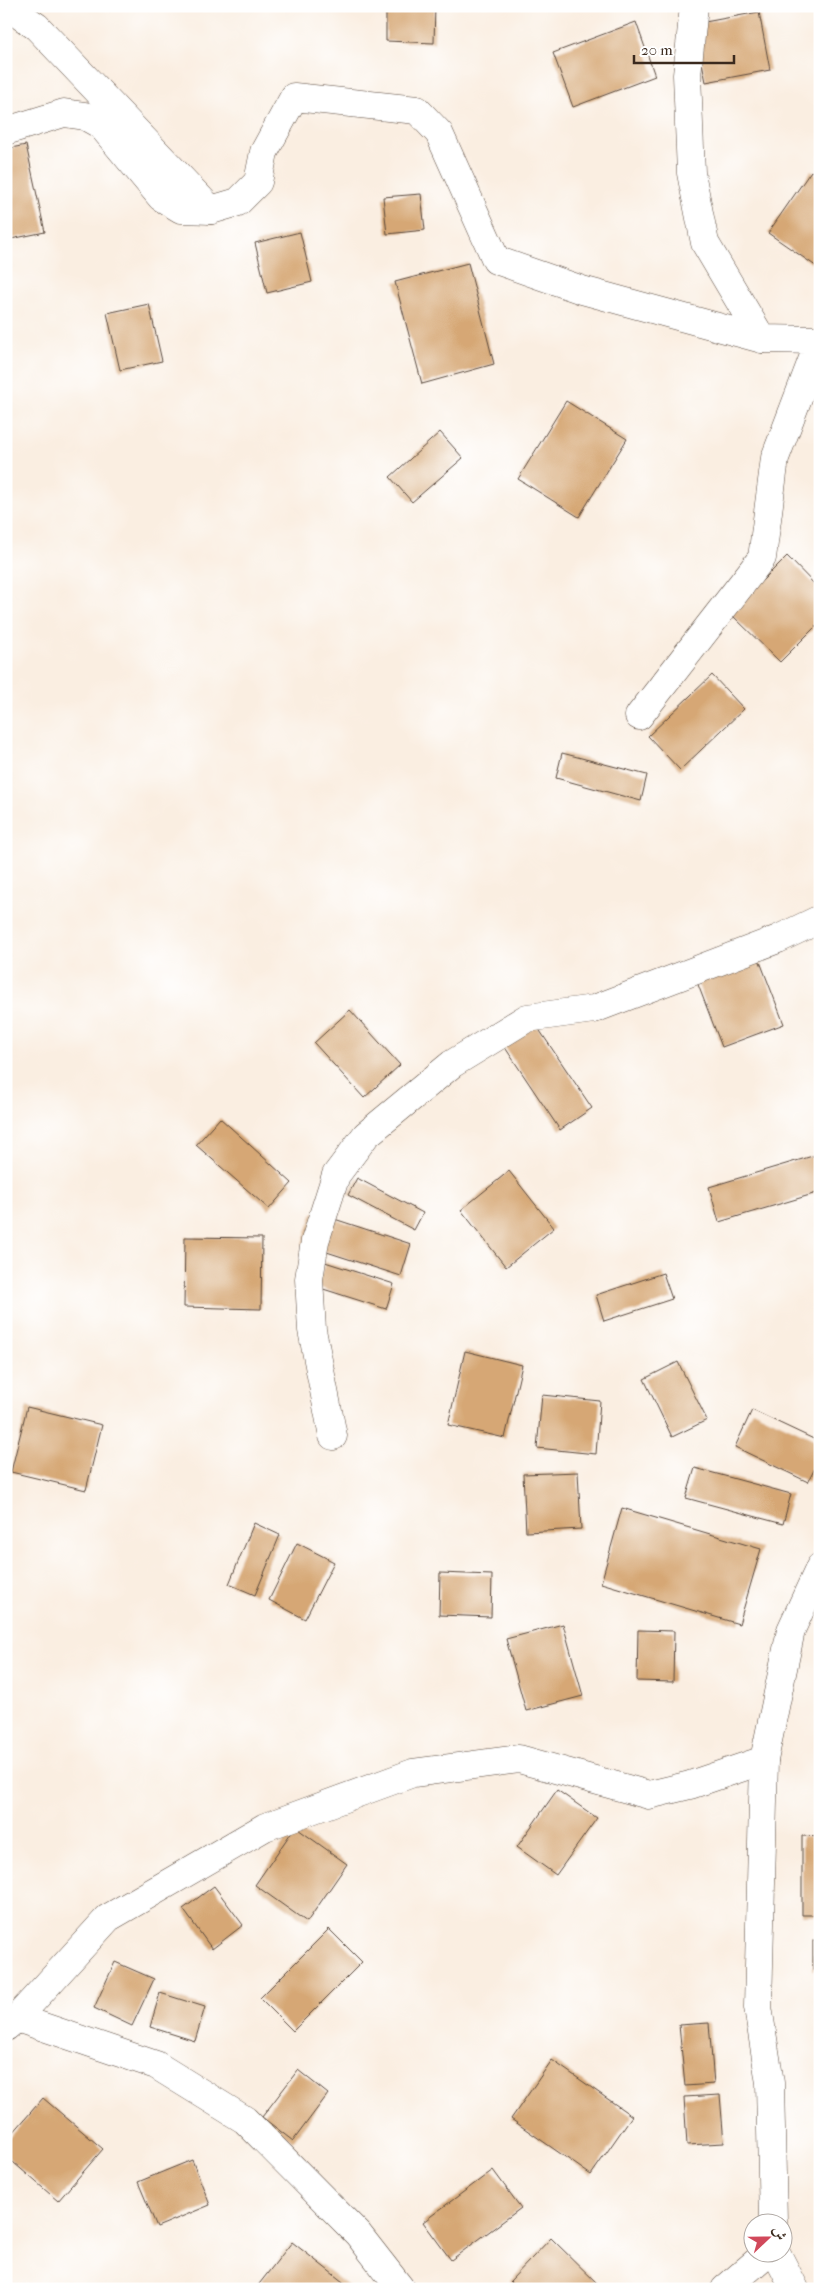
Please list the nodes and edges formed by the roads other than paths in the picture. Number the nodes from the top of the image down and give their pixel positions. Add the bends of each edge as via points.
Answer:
1 (8, 6) edge
2 (694, 6) edge
3 (6, 131) edge
4 (212, 210) junction
5 (762, 340) junction
6 (640, 716) dead end
7 (820, 919) edge
8 (333, 1436) dead end
9 (820, 1567) edge
10 (764, 1760) junction
11 (12, 2022) edge
12 (773, 2212) edge
13 (756, 2262) edge
14 (781, 2262) edge
15 (401, 2289) edge
16 (725, 2289) edge
17 (795, 2289) edge

1 - 4 street via 37,27
2 - 5 street via 687,75 691,173 705,243
3 - 4 street via 64,113 85,116 101,124 162,197 181,209
4 - 5 street via 238,202 258,182 264,152 294,98 417,110 439,133 496,260 582,290
5 - 6 street via 820,340 775,458 762,558
7 - 8 street via 778,939 594,1009 527,1018 452,1064 366,1135 336,1175 315,1241 309,1279 312,1330
9 - 10 street via 791,1630
10 - 11 street via 649,1795 519,1759 413,1772 264,1826 108,1918
10 - 12 street via 758,2007 770,2083
11 - 15 street via 156,2065 245,2120 358,2234
13 - 16 street
14 - 17 street

